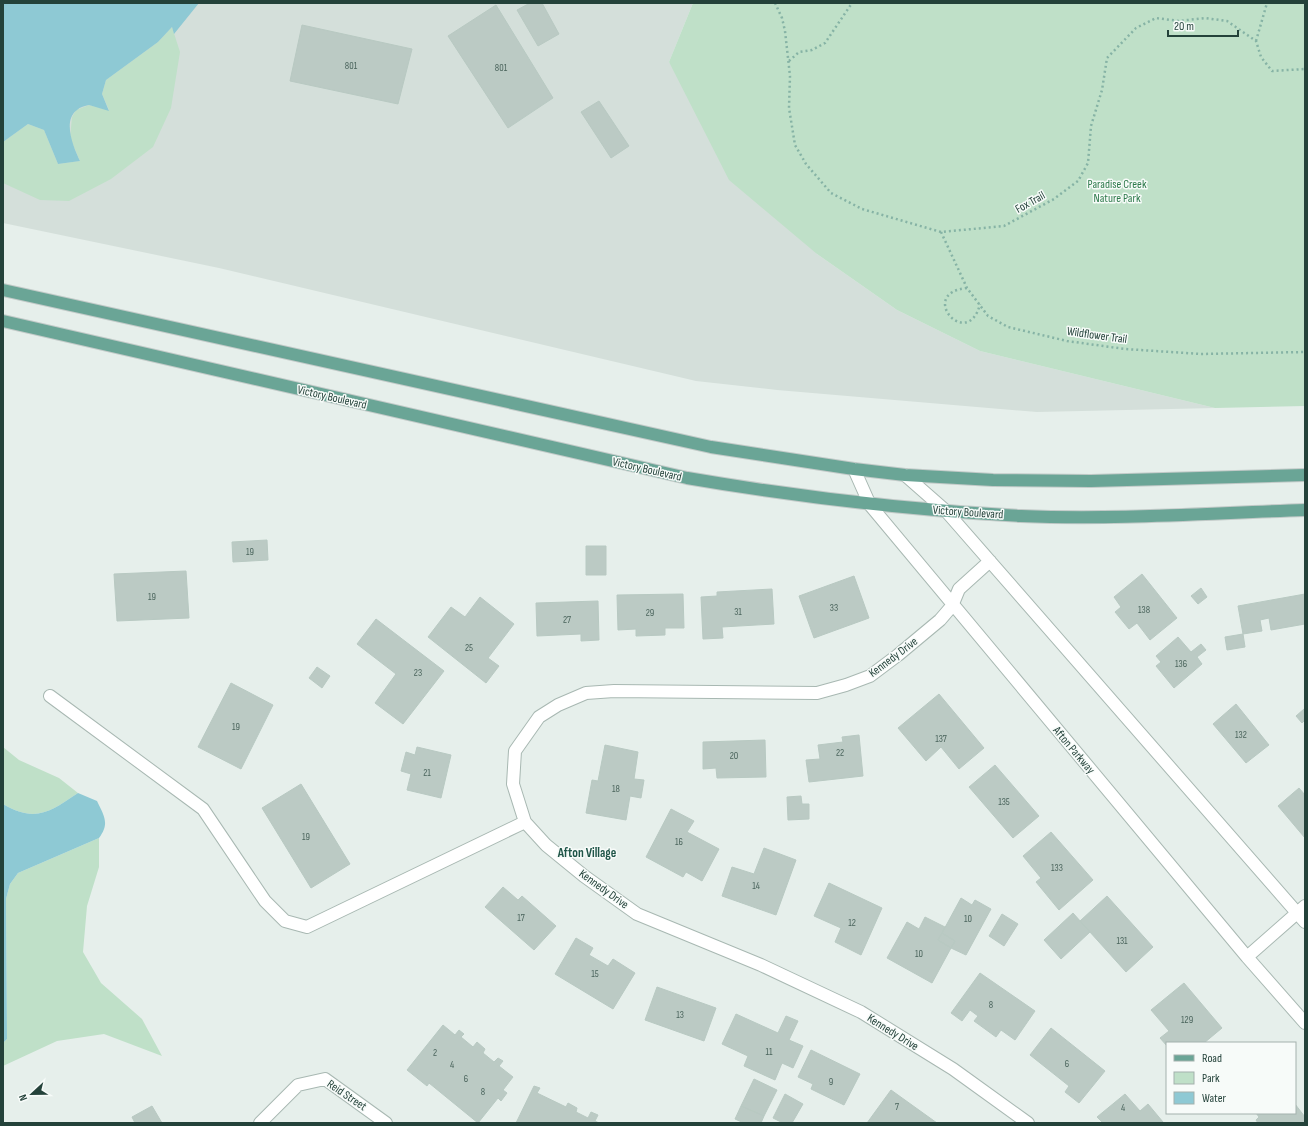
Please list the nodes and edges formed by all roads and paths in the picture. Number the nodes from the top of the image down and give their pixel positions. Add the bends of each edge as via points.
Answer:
1 (775, 3) edge
2 (852, 3) edge
3 (1267, 3) edge
4 (1256, 41) junction
5 (789, 61) junction
6 (1305, 69) edge
7 (940, 232) junction
8 (966, 288) junction
9 (3, 290) edge
10 (980, 304) junction
11 (3, 321) edge
12 (1305, 352) edge
13 (854, 469) junction
14 (905, 475) junction
15 (1305, 475) edge
16 (870, 504) junction
17 (1305, 510) edge
18 (946, 511) junction
19 (990, 561) junction
20 (952, 606) junction
21 (50, 696) dead end
22 (525, 822) junction
23 (1302, 914) edge
24 (1247, 957) junction
25 (1305, 1023) edge
26 (381, 1119) edge
27 (260, 1123) edge
28 (1028, 1123) edge

1 - 5 path, Fox Trail via 782,18
2 - 5 path via 825,43 812,50 799,52
3 - 4 path
4 - 6 path via 1261,57 1272,71
4 - 7 path, Fox Trail via 1227,21 1205,18 1179,21 1156,18 1136,28 1107,58 1102,90 1091,126 1088,163 1078,181 1054,199 1004,226
5 - 7 path, Fox Trail via 789,108 795,145 806,164 832,192 862,208
7 - 8 path, Wildflower Trail
8 - 10 path, Wildflower Trail
8 - 10 path via 956,289 947,296 945,306 949,316 958,322 969,322 977,314
9 - 13 main road via 711,448
10 - 12 path, Wildflower Trail via 988,316 1008,326 1067,341 1125,349 1201,354
11 - 16 main road, Victory Boulevard via 687,478
13 - 14 main road
13 - 16 street, Afton Parkway
14 - 15 main road via 993,480 1091,481
14 - 18 street
16 - 18 main road, Victory Boulevard
16 - 20 street, Afton Parkway
17 - 18 main road, Victory Boulevard via 1113,516 1023,516
18 - 19 street
19 - 20 street, Kennedy Drive via 959,589
19 - 23 street
20 - 22 street, Kennedy Drive via 940,620 870,676 817,693 614,691 586,693 558,705 539,717 515,751 513,784
20 - 24 street, Afton Parkway
21 - 22 street via 203,809 265,901 285,921 307,927
22 - 28 street, Kennedy Drive via 546,845 637,914 761,965 861,1012 953,1069
23 - 24 street
24 - 25 street, Afton Parkway
26 - 27 street, Reid Street via 325,1079 298,1084

